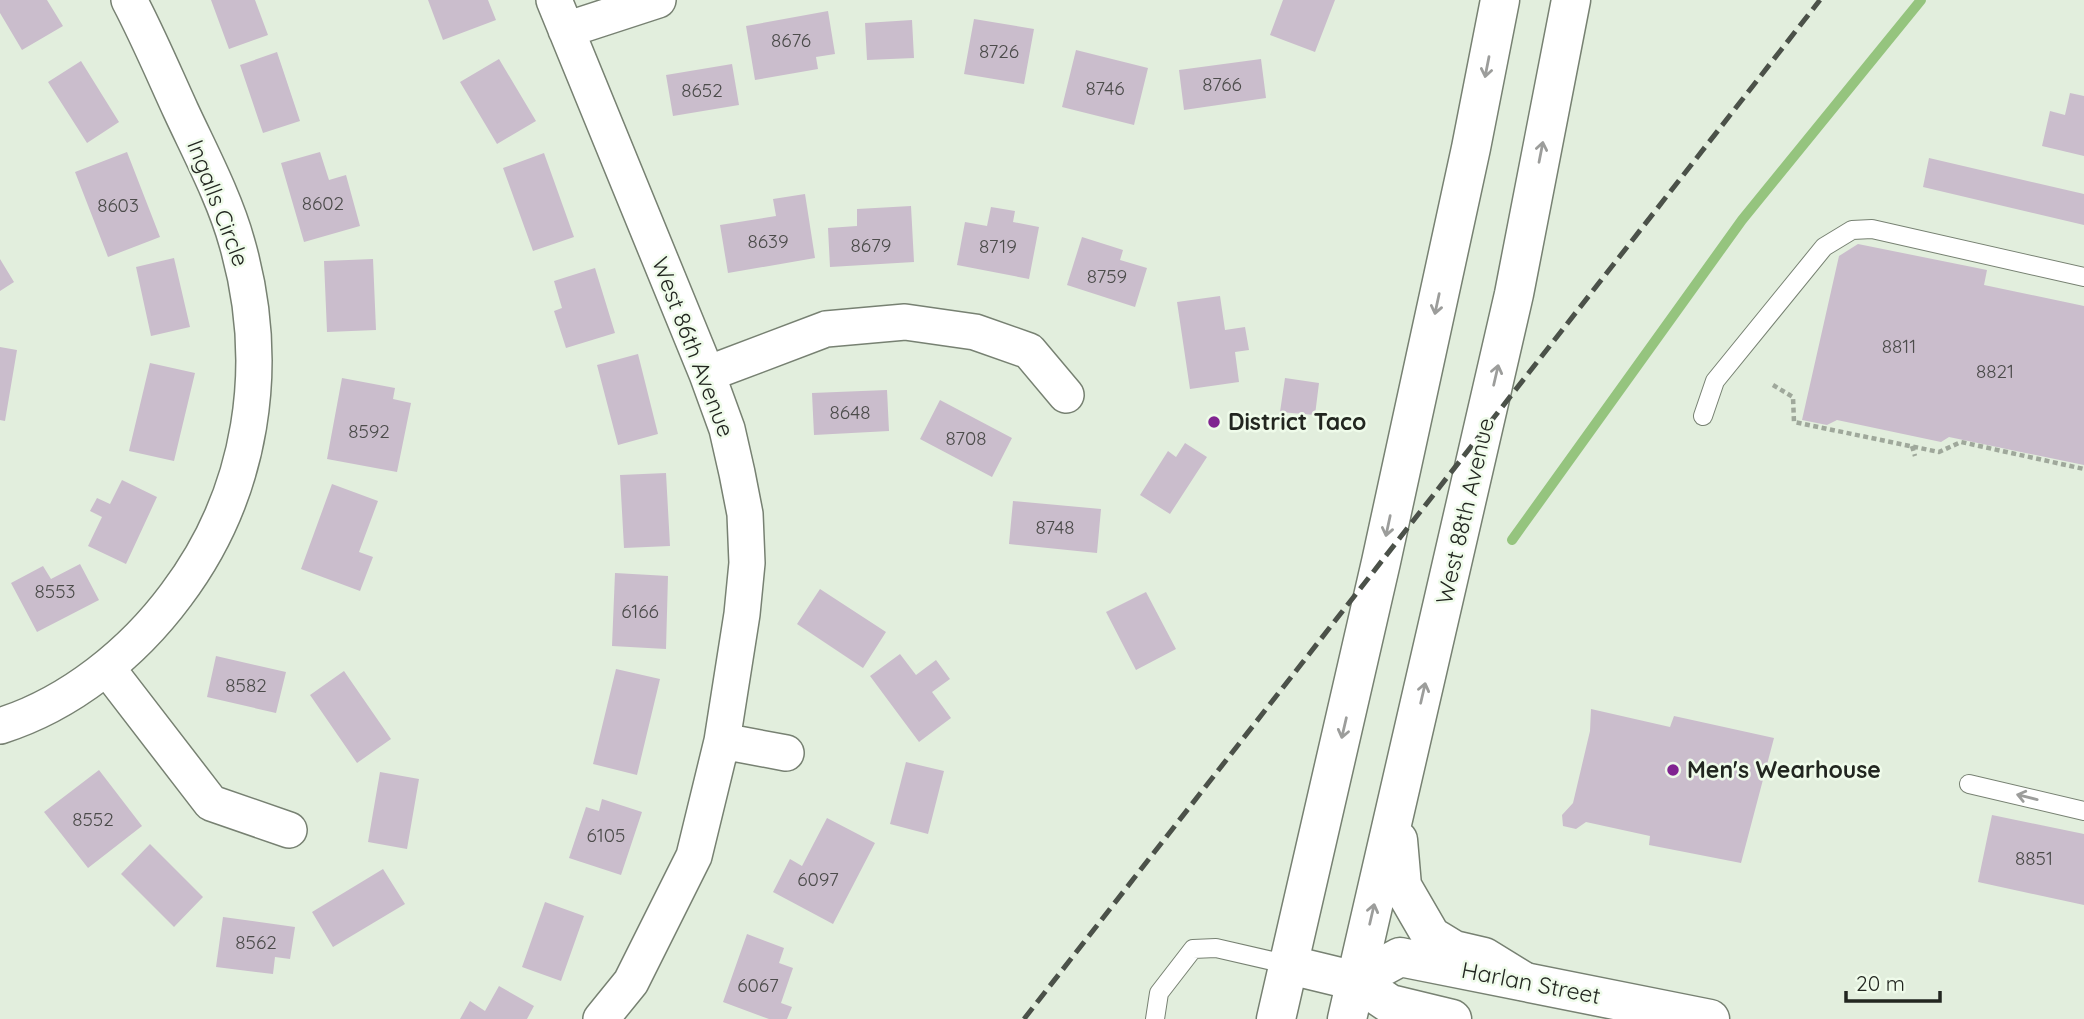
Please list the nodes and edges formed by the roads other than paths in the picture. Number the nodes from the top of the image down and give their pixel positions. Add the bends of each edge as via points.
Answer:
1 (129, 0) edge
2 (659, 0) edge
3 (1500, 0) edge
4 (1571, 0) edge
5 (560, 15) edge
6 (2084, 277) edge
7 (708, 374) junction
8 (1066, 395) dead end
9 (1703, 416) dead end
10 (107, 668) junction
11 (0, 726) edge
12 (722, 741) junction
13 (786, 753) dead end
14 (1969, 783) dead end
15 (2084, 811) edge
16 (1396, 812) junction
17 (289, 830) dead end
18 (1290, 965) junction
19 (1356, 981) junction
20 (1523, 981) junction
21 (601, 1019) edge
22 (1155, 1019) edge
23 (1276, 1019) edge
24 (1347, 1019) edge
25 (1452, 1019) edge
26 (1710, 1019) edge

1 - 10 street, Ingalls Circle via 237,240 254,331 252,406 238,478 210,546 159,618
2 - 5 street
3 -> 18 main road
16 -> 4 main road, West 88th Avenue via 1514,294
5 - 7 street, West 86th Avenue
6 - 9 lane via 1872,229 1852,230 1825,247 1716,381
7 - 8 street via 826,329 905,322 975,332 1028,351
7 - 12 street, West 86th Avenue via 727,429 747,563
10 - 11 street, Ingalls Circle via 55,702
10 - 17 street via 211,803
12 - 13 street
12 - 21 street, West 86th Avenue via 694,856 631,982
15 -> 14 lane
19 -> 16 main road, West 88th Avenue
16 - 20 main road via 1402,886 1431,936 1454,950 1484,957
18 - 19 main road
18 - 22 lane via 1216,948 1193,949 1159,993
18 - 23 main road
19 - 20 main road, Harlan Street via 1400,957
19 - 24 main road, West 88th Avenue
19 - 25 main road via 1390,1004
20 - 26 main road, Harlan Street

